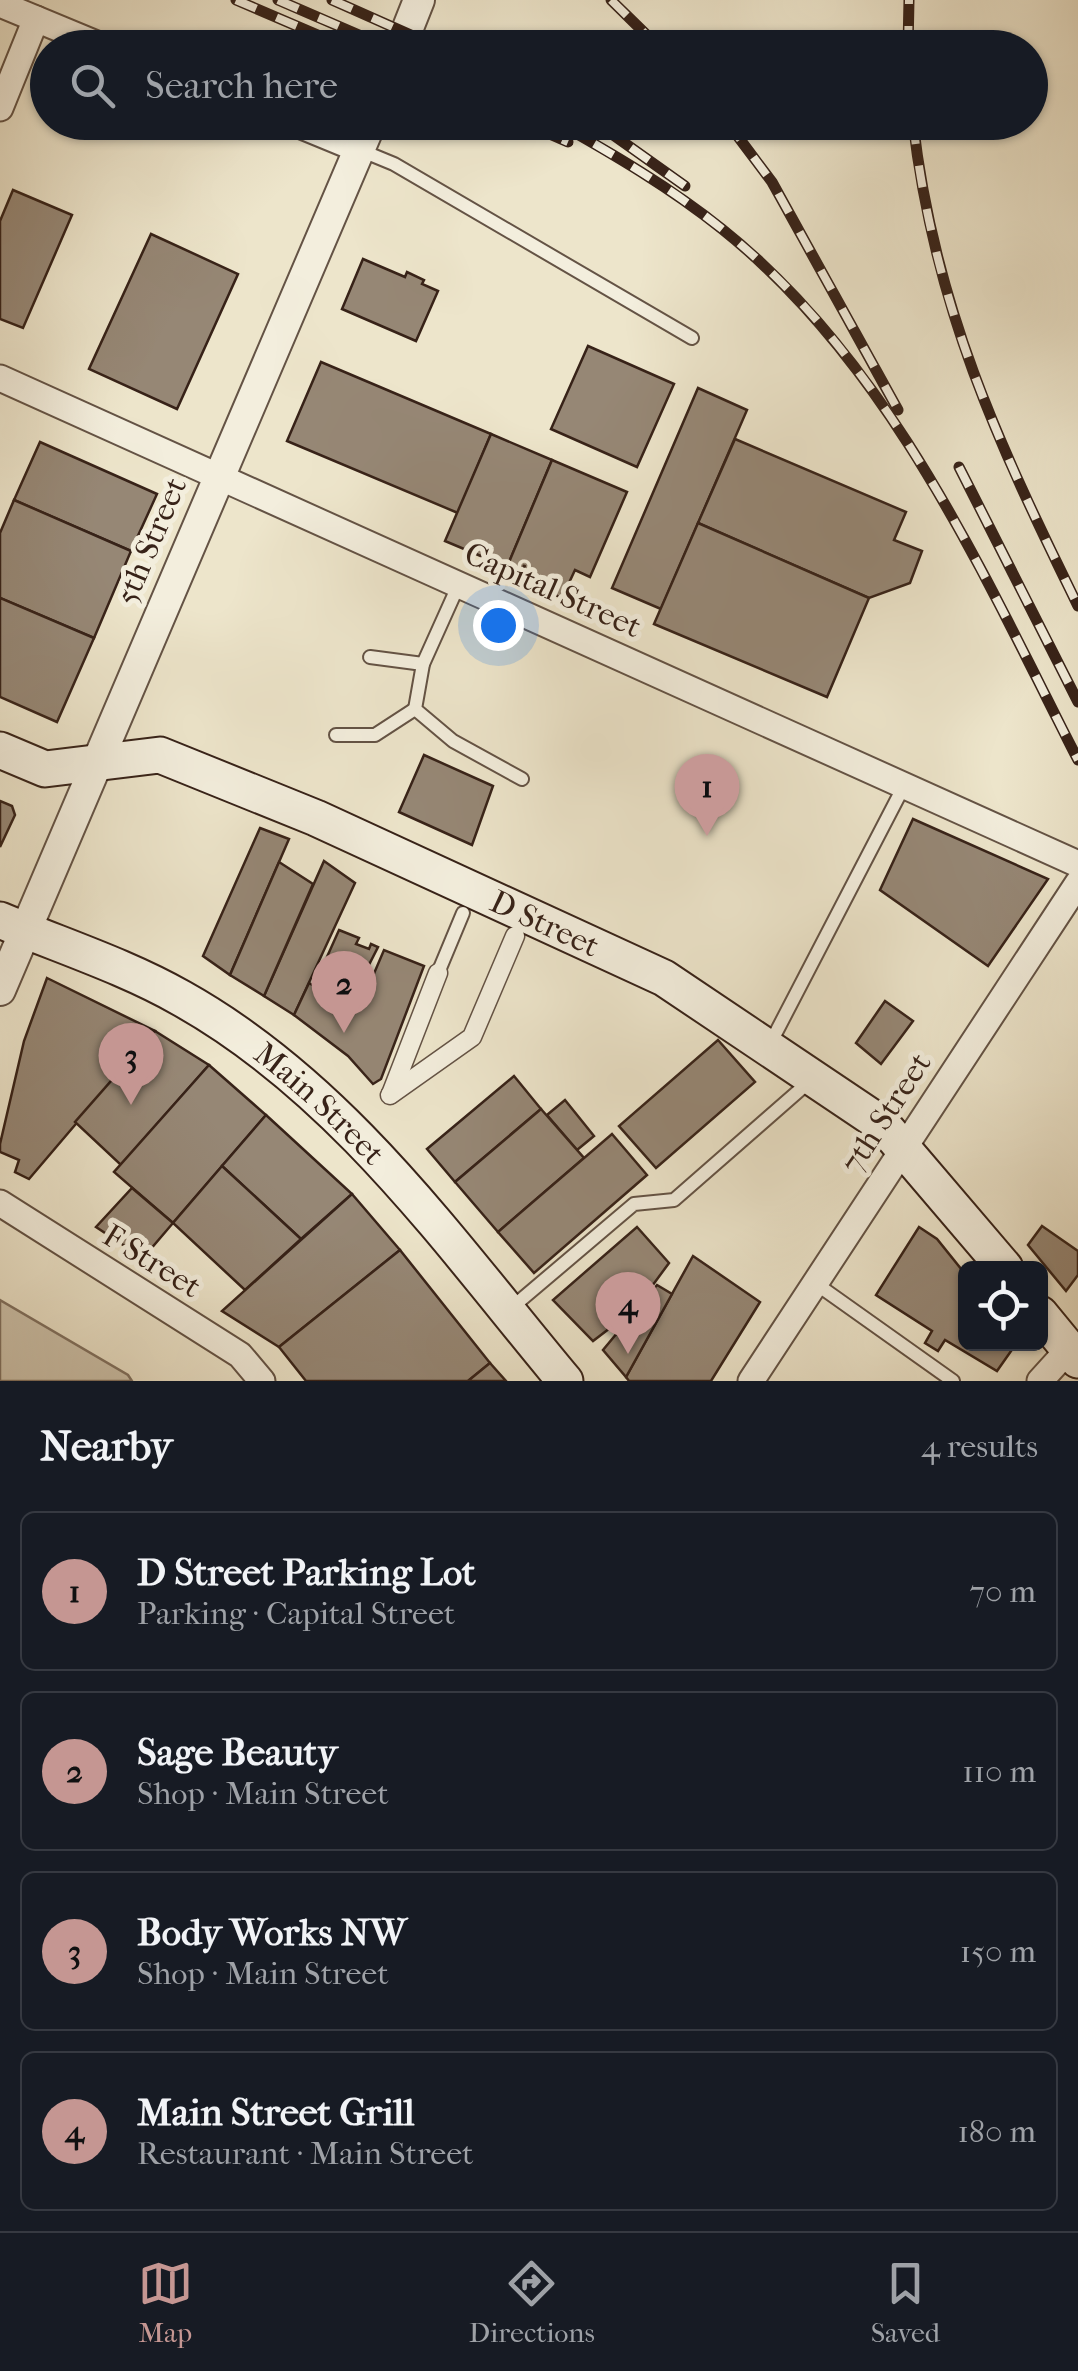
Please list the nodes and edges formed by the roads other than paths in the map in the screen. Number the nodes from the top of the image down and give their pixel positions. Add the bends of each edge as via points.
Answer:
1 (420, 0) edge
2 (0, 4) edge
3 (36, 19) junction
4 (32, 30) edge
5 (63, 30) edge
6 (408, 30) edge
7 (30, 34) edge
8 (0, 108) edge
9 (363, 140) edge
10 (369, 140) edge
11 (692, 338) dead end
12 (0, 378) edge
13 (218, 474) junction
14 (459, 583) junction
15 (370, 657) dead end
16 (423, 664) junction
17 (415, 709) junction
18 (336, 735) dead end
19 (0, 750) edge
20 (94, 765) junction
21 (522, 779) dead end
22 (904, 784) junction
23 (1078, 864) edge
24 (1078, 883) edge
25 (463, 913) dead end
26 (12, 925) edge
27 (515, 936) dead end
28 (438, 973) joint
29 (0, 990) edge
30 (769, 1046) junction
31 (814, 1078) junction
32 (903, 1145) junction
33 (0, 1204) edge
34 (998, 1261) edge
35 (815, 1284) junction
36 (507, 1312) junction
37 (1048, 1322) edge
38 (1075, 1349) edge
39 (262, 1381) edge
40 (566, 1381) edge
41 (751, 1381) edge
42 (953, 1381) edge
43 (1040, 1381) edge

1 - 6 street
2 - 3 street
3 - 4 street
3 - 5 street
7 - 8 street
9 - 13 street, 5th Street
10 - 11 lane via 394,164
12 - 13 street, Capital Street
13 - 14 street, Capital Street
13 - 20 street, 5th Street
14 - 16 lane
14 - 22 street, Capital Street
15 - 16 lane
16 - 17 lane
17 - 18 lane via 376,735
17 - 21 lane via 453,741
19 - 20 main road, D Street via 46,769
20 - 26 street, 5th Street
20 - 30 main road, D Street via 160,754 205,772 664,978
22 - 23 street, Capital Street
22 - 30 lane
24 - 32 street, 7th Street
25 - 28 lane
26 - 29 street, 5th Street
26 - 36 main road, Main Street via 180,997 284,1068 353,1128
27 - 28 street via 472,1036 386,1099
30 - 31 main road, D Street
31 - 32 main road, D Street
31 - 36 lane via 674,1200 634,1204
32 - 34 main road, D Street
32 - 35 street, 7th Street
33 - 39 street, F Street via 240,1355
35 - 41 street, 7th Street
35 - 42 lane
36 - 40 main road, Main Street
37 - 38 main road
38 - 43 street

